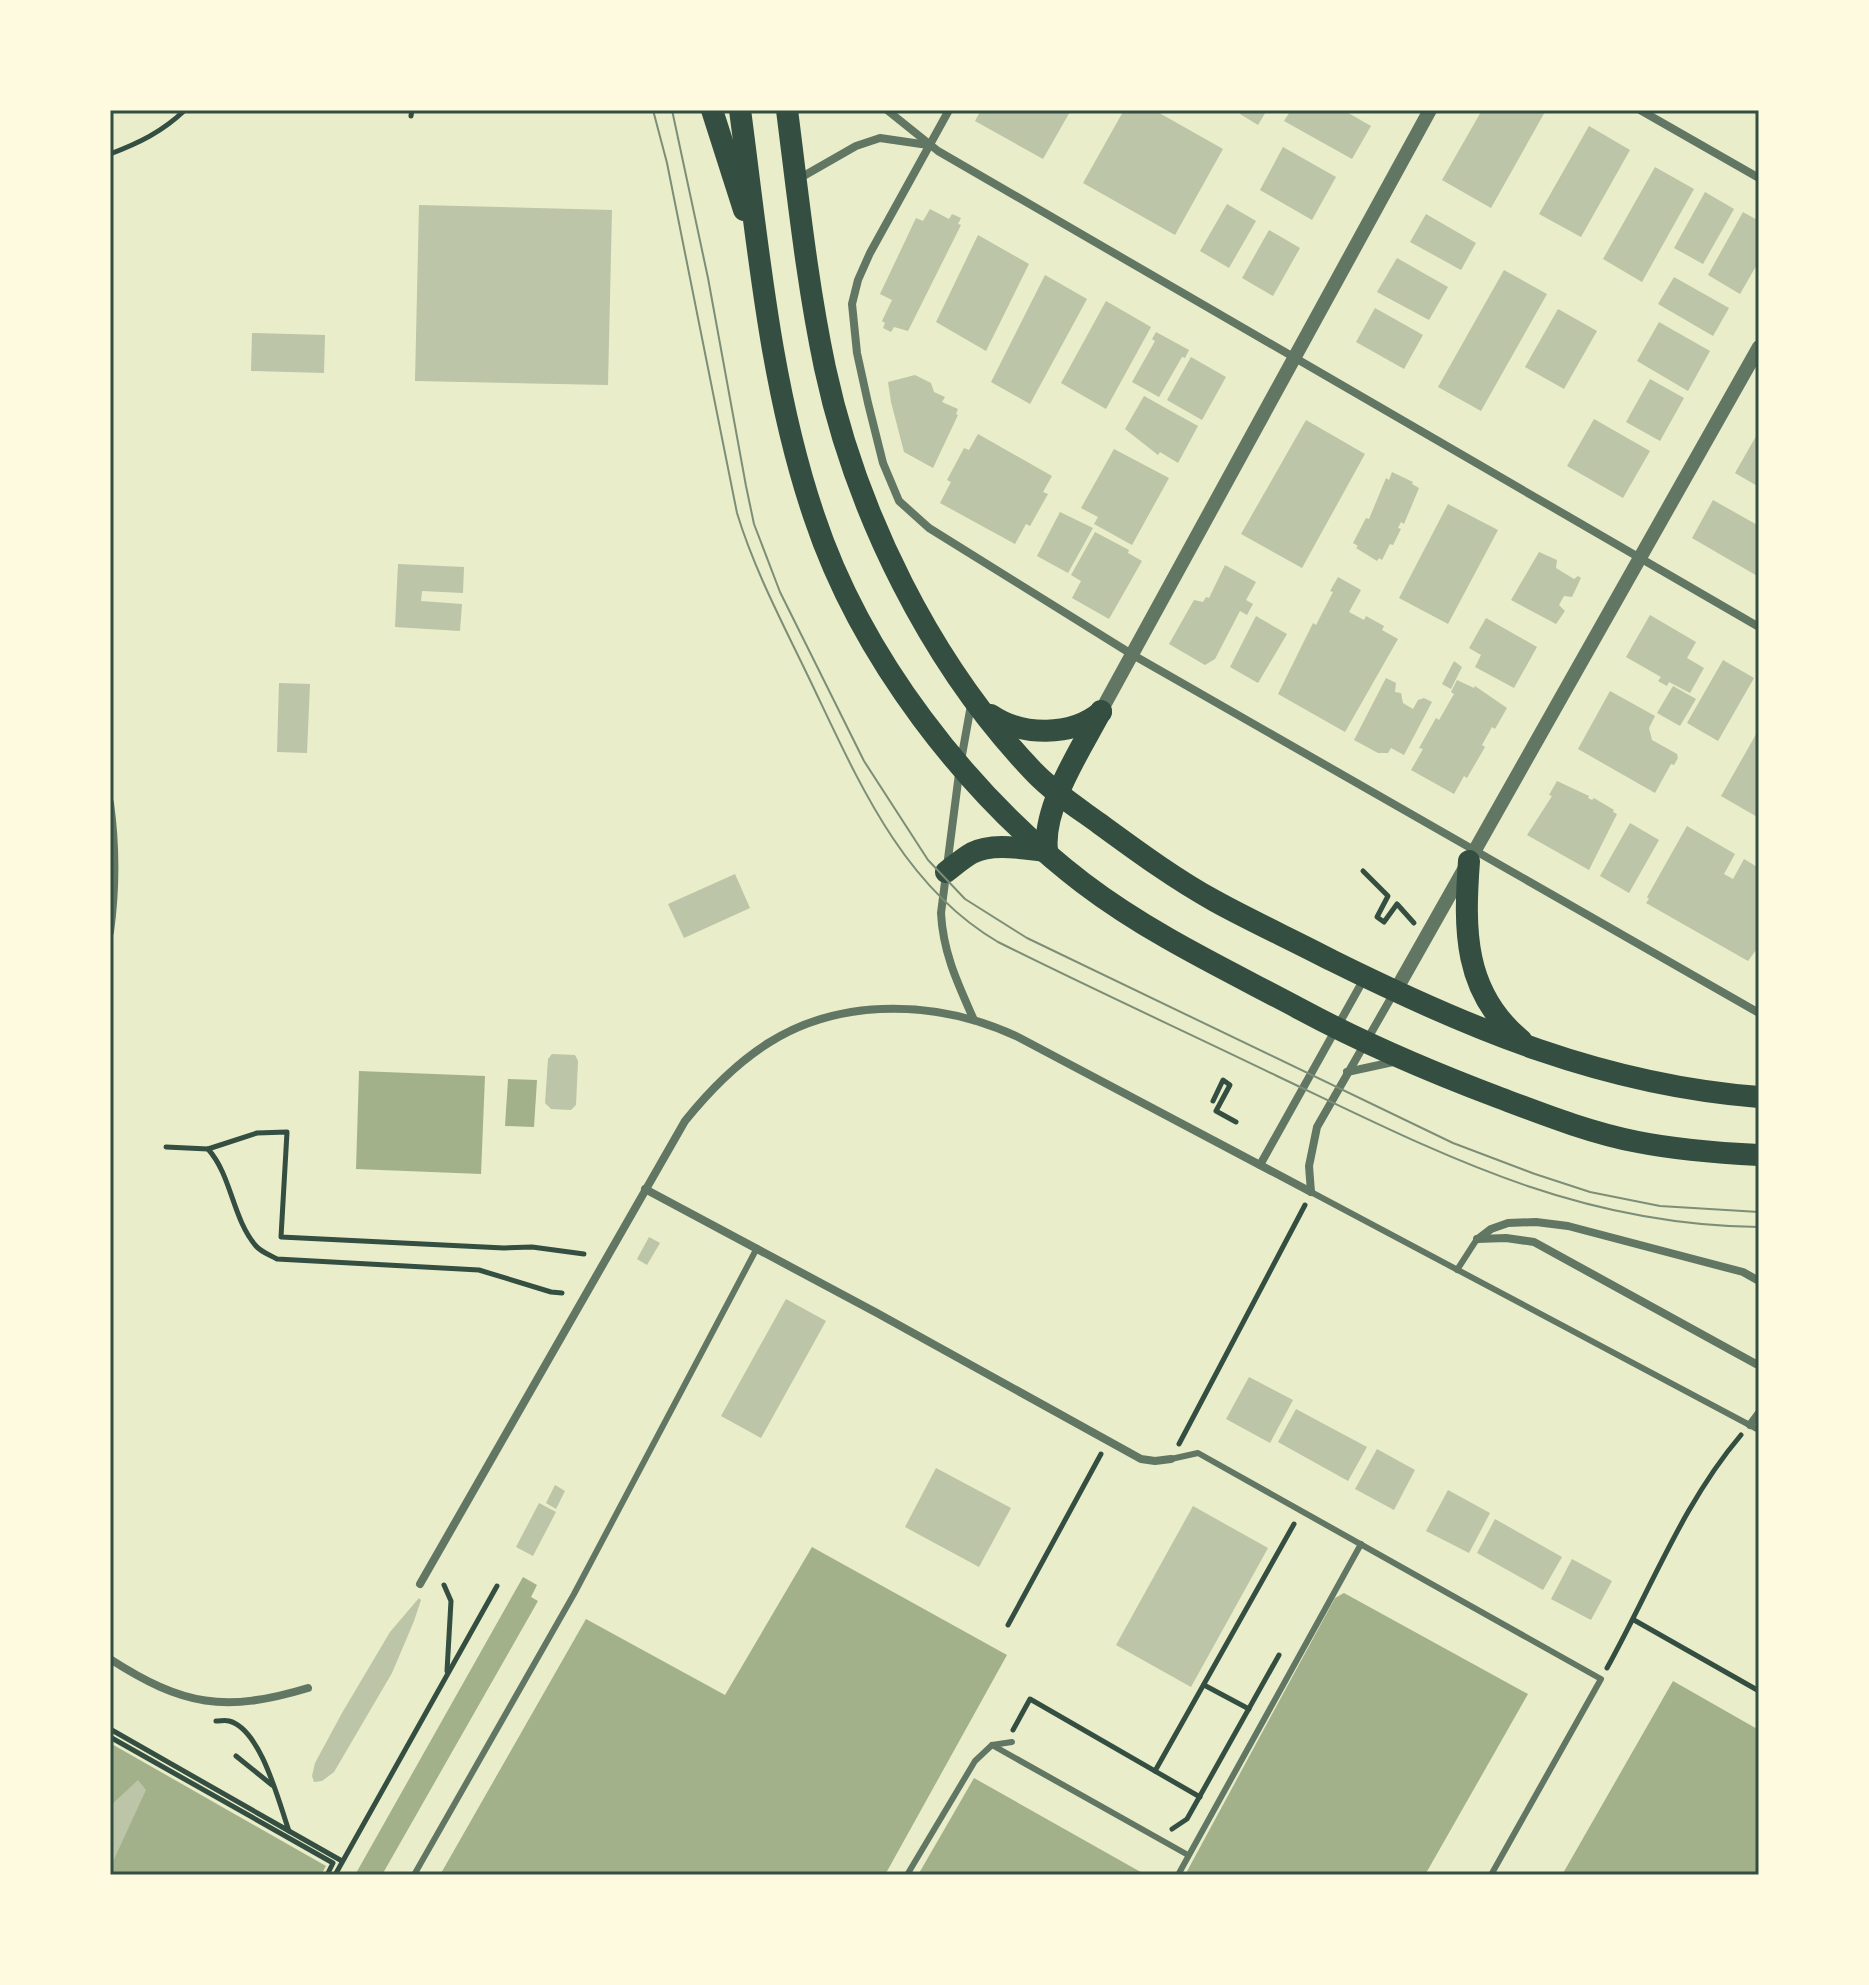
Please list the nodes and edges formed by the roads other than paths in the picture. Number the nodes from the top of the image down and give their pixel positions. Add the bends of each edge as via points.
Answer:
1 (712, 110) edge
2 (740, 110) edge
3 (787, 110) edge
4 (887, 110) edge
5 (949, 110) edge
6 (1430, 110) edge
7 (1640, 110) edge
8 (929, 145) junction
9 (1759, 178) edge
10 (796, 180) junction
11 (761, 264) junction
12 (1759, 347) edge
13 (1294, 359) junction
14 (1639, 558) junction
15 (1759, 627) edge
16 (1133, 655) junction
17 (973, 699) junction
18 (1101, 711) junction
19 (960, 766) junction
20 (1059, 794) junction
21 (110, 803) edge
22 (1047, 851) junction
23 (1471, 856) junction
24 (946, 872) junction
25 (110, 932) edge
26 (1366, 977) junction
27 (1396, 990) junction
28 (1759, 1013) edge
29 (974, 1020) junction
30 (1337, 1029) junction
31 (1365, 1041) junction
32 (1535, 1051) junction
33 (1400, 1060) junction
34 (1347, 1072) junction
35 (1759, 1097) edge
36 (1759, 1155) edge
37 (1260, 1165) junction
38 (645, 1189) junction
39 (1311, 1192) junction
40 (1477, 1239) junction
41 (757, 1248) junction
42 (1457, 1270) junction
43 (1759, 1281) edge
44 (1756, 1364) dead end
45 (1759, 1413) edge
46 (1754, 1428) edge
47 (1171, 1459) joint
48 (1361, 1544) junction
49 (420, 1584) dead end
50 (110, 1659) edge
51 (308, 1688) dead end
52 (1012, 1742) road end
53 (992, 1745) junction
54 (1188, 1855) junction
55 (414, 1875) edge
56 (907, 1875) edge
57 (1178, 1875) edge
58 (1491, 1875) edge

1 - 11 highway
2 - 11 highway
3 - 10 highway
4 - 8 street
5 - 8 street
6 - 13 street
7 - 9 street
8 - 10 street via 880,138
8 - 13 street
8 - 16 street via 870,253 855,292 852,324 883,463 899,501 911,514
10 - 17 highway via 826,370 853,464 892,562
11 - 19 highway via 782,397 819,529 872,640 910,702
12 - 14 street
13 - 14 street
13 - 16 street
14 - 15 street
14 - 23 street
16 - 18 street
16 - 23 street
17 - 18 highway via 1003,723 1032,730 1076,726
17 - 19 street
17 - 20 highway via 1034,773
18 - 20 highway
19 - 22 highway via 997,808
19 - 24 street
20 - 22 highway
20 - 26 highway via 1214,901
21 - 25 street via 115,883
22 - 24 highway via 979,850
22 - 30 highway via 1084,883 1167,937
23 - 27 street
23 - 28 street
23 - 32 highway via 1465,920 1473,966 1502,1022
24 - 29 street via 941,913 945,948
26 - 27 highway
26 - 30 street
27 - 31 street
27 - 32 highway
29 - 37 street via 1018,1037
29 - 38 street via 925,1009 884,1008 847,1013 773,1040 710,1090
30 - 31 highway
30 - 37 street
31 - 33 highway
31 - 34 street
32 - 35 highway via 1639,1081
33 - 34 street
33 - 36 highway via 1598,1133 1677,1149
34 - 39 street via 1313,1140
37 - 39 street
38 - 41 street
38 - 49 street
39 - 42 lane
40 - 42 lane
40 - 43 street via 1508,1223 1568,1226 1743,1272
40 - 44 street via 1534,1242
41 - 47 street via 1141,1459
41 - 55 lane via 574,1594
42 - 46 lane
45 - 46 street
47 - 48 lane via 1198,1453
48 - 54 lane
48 - 58 lane via 1601,1679
50 - 51 street via 171,1693 201,1700 246,1703
52 - 53 lane
53 - 54 lane
53 - 56 lane via 969,1769
54 - 57 lane

